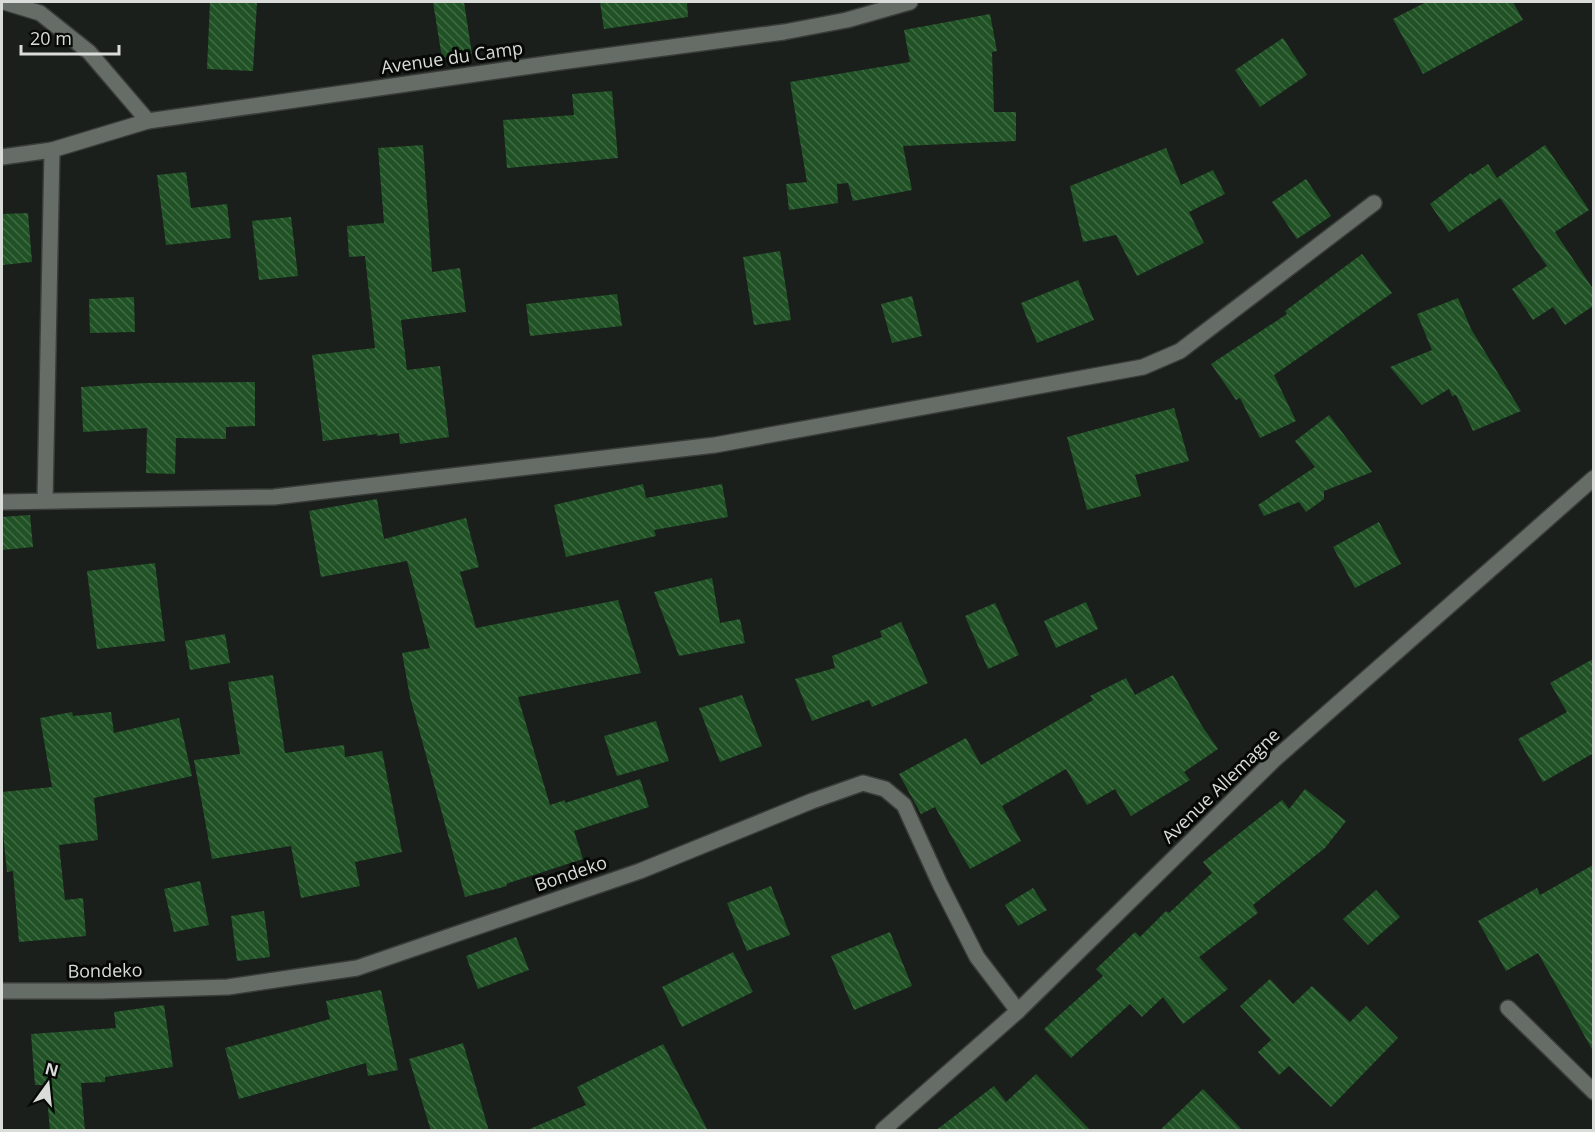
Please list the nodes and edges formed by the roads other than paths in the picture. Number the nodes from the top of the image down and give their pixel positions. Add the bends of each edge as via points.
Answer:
1 (4, 2) edge
2 (910, 2) edge
3 (148, 122) junction
4 (52, 150) junction
5 (2, 157) edge
6 (1374, 203) dead end
7 (1593, 478) edge
8 (45, 501) junction
9 (2, 502) edge
10 (2, 991) edge
11 (1508, 1008) dead end
12 (1018, 1011) junction
13 (1593, 1092) edge
14 (883, 1131) edge

1 - 3 street via 40,13 89,52
2 - 3 street, Avenue du Camp via 784,32
3 - 4 street, Avenue du Camp
4 - 5 street, Avenue du Camp
4 - 8 street
6 - 8 street via 1180,351 1143,367 715,445 274,497
7 - 12 street, Avenue Allemagne via 1275,759
8 - 9 street
10 - 12 street, Bondeko via 228,987 357,968 640,871 863,783 885,789 904,805 977,957
11 - 13 street
12 - 14 street, Avenue Allemagne

